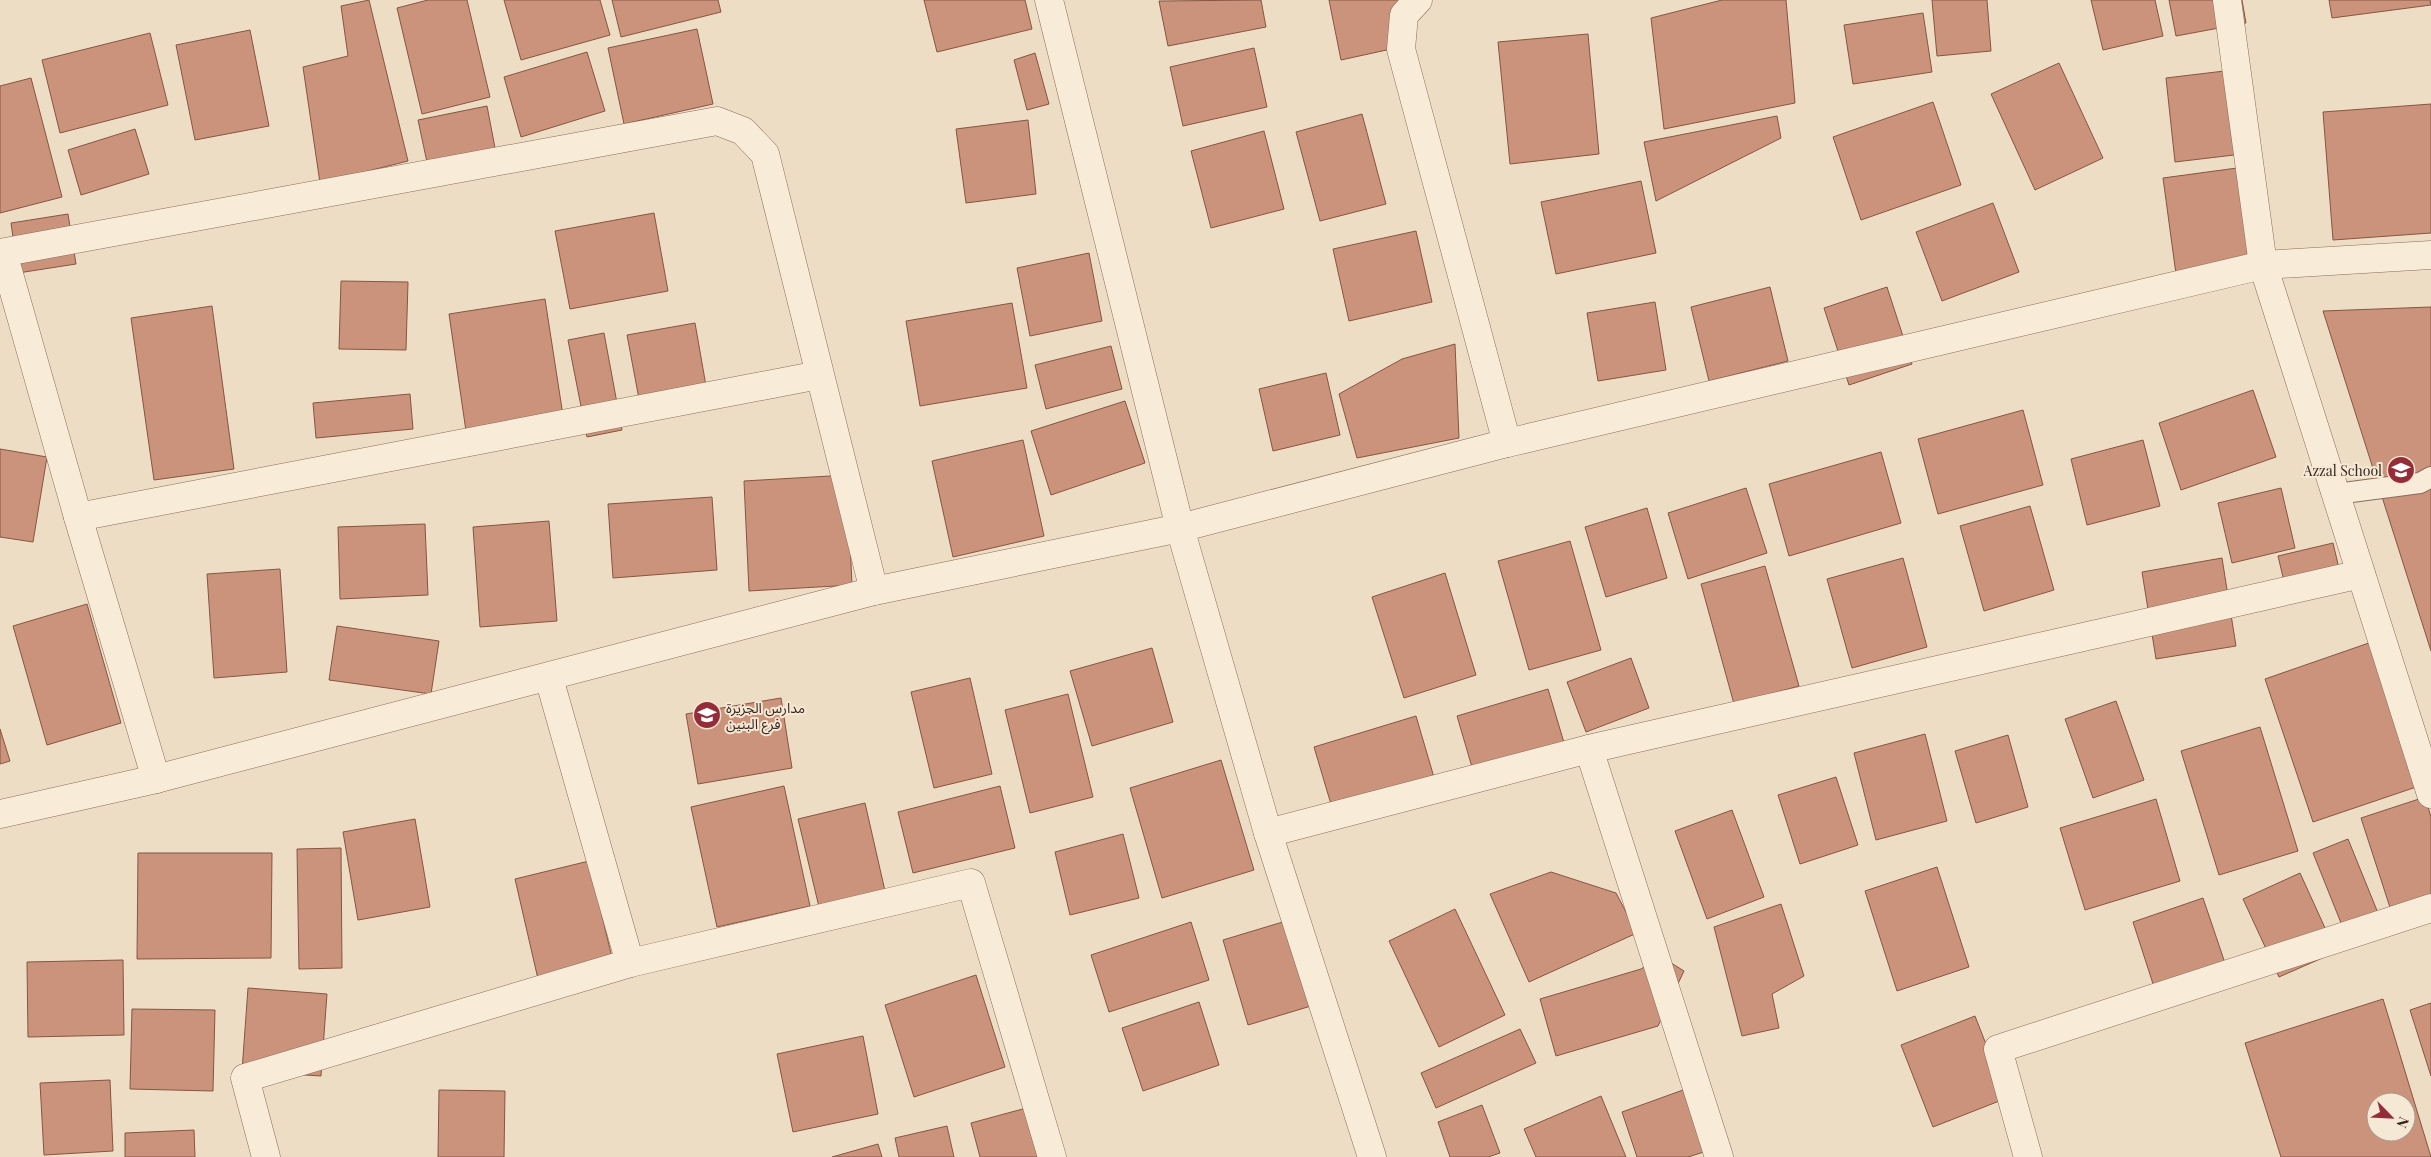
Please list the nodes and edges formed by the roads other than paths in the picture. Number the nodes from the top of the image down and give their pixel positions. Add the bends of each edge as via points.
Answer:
1 (1049, 0) edge
2 (1418, 0) edge
3 (2227, 0) edge
4 (2, 253) edge
5 (2431, 255) edge
6 (2263, 264) junction
7 (819, 375) junction
8 (1507, 443) junction
9 (2431, 477) edge
10 (2336, 494) junction
11 (78, 518) junction
12 (1180, 528) junction
13 (2362, 574) junction
14 (874, 592) junction
15 (550, 678) junction
16 (1589, 749) junction
17 (156, 779) junction
18 (2431, 794) edge
19 (0, 814) edge
20 (1268, 833) junction
21 (2431, 908) edge
22 (630, 963) junction
23 (266, 1157) edge
24 (1052, 1157) edge
25 (1372, 1157) edge
26 (1719, 1157) edge
27 (2028, 1157) edge

1 - 12 street
2 - 8 street via 1404,15 1401,49
3 - 6 street
4 - 7 street via 716,121 743,131 765,154
4 - 11 street
5 - 6 street
6 - 8 street
6 - 10 street
7 - 11 street
7 - 14 street
8 - 12 street
9 - 10 lane via 2420,483
10 - 13 street
11 - 17 street
12 - 14 street
12 - 20 street
13 - 16 street
13 - 18 street
14 - 15 street
15 - 17 street
15 - 22 street
16 - 20 street
16 - 26 street
17 - 19 street
20 - 25 street
21 - 27 street via 1998,1049
22 - 23 street via 245,1078
22 - 24 street via 971,883

